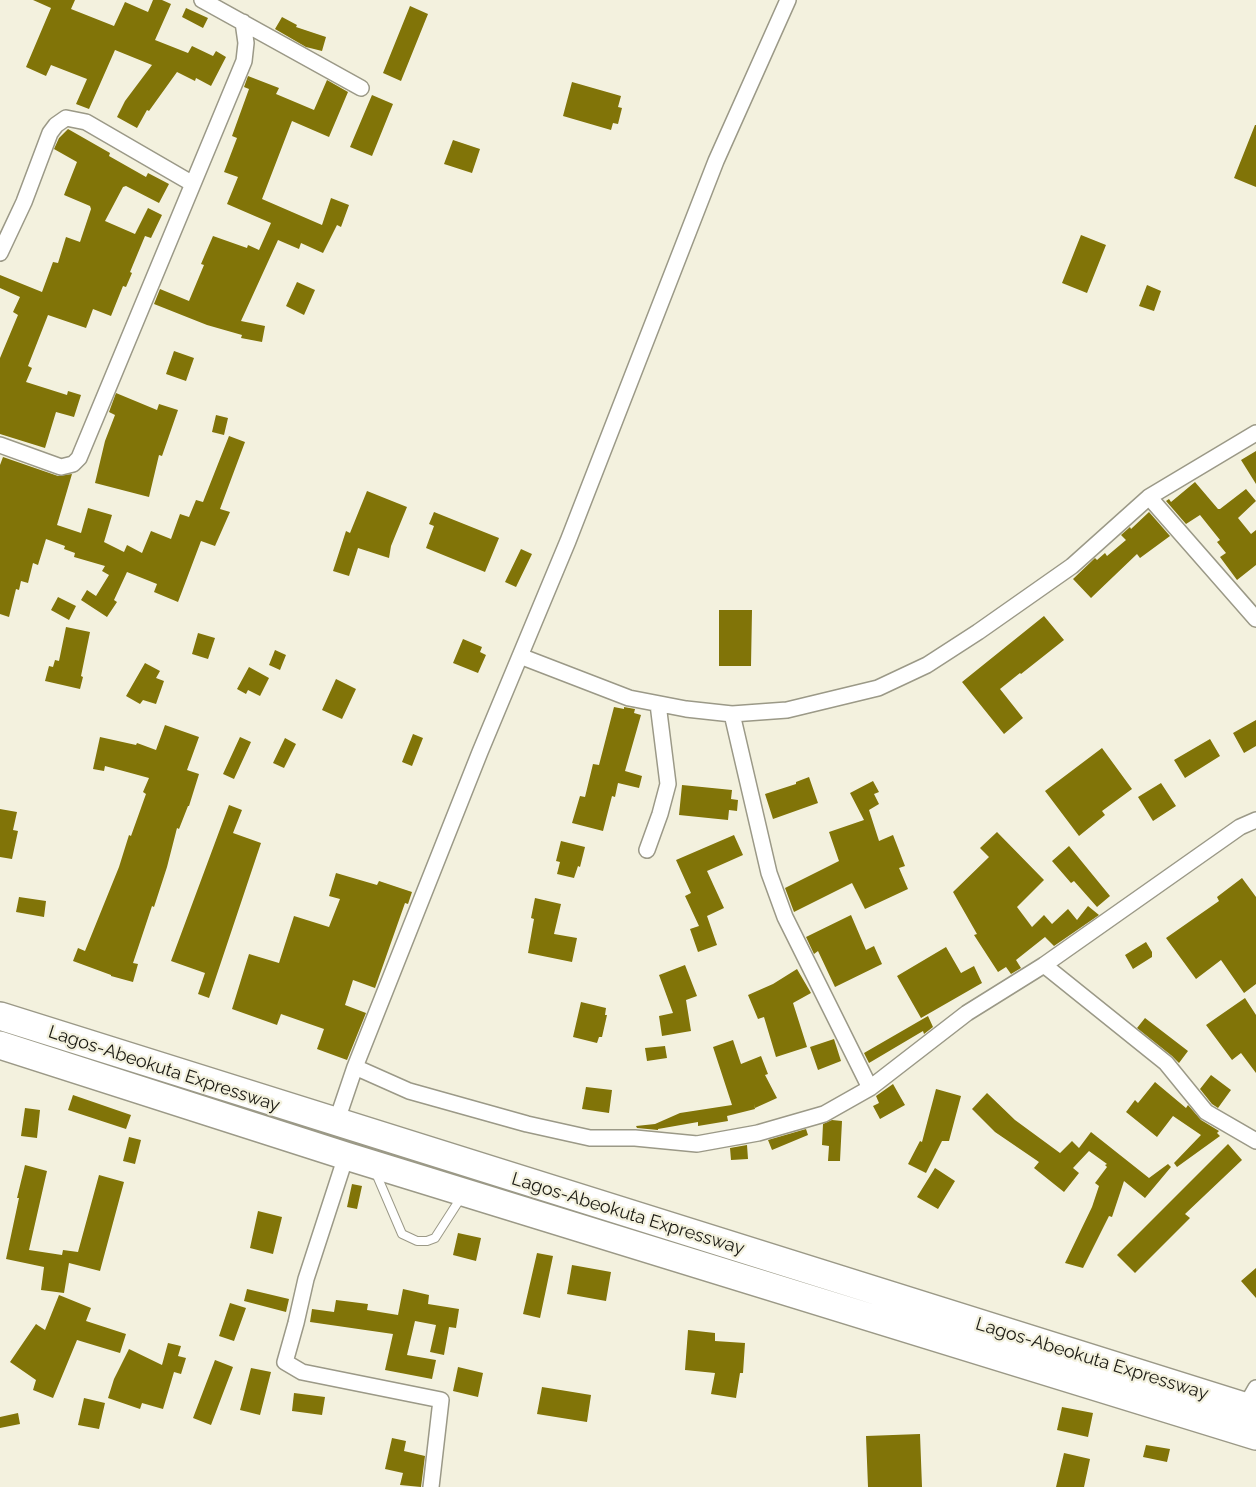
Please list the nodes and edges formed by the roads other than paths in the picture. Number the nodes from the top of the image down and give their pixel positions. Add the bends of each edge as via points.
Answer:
1 (202, 0) edge
2 (788, 0) edge
3 (243, 22) junction
4 (361, 88) dead end
5 (193, 184) junction
6 (0, 254) edge
7 (1256, 433) edge
8 (0, 445) edge
9 (1149, 496) junction
10 (1256, 619) edge
11 (520, 656) junction
12 (658, 704) junction
13 (732, 714) junction
14 (1256, 820) edge
15 (647, 850) dead end
16 (1044, 965) junction
17 (0, 1016) edge
18 (0, 1045) edge
19 (355, 1067) junction
20 (870, 1088) junction
21 (336, 1123) junction
22 (1256, 1141) edge
23 (345, 1156) junction
24 (373, 1164) junction
25 (464, 1192) junction
26 (1252, 1402) edge
27 (1256, 1436) edge
28 (431, 1487) edge

1 - 3 street
2 - 11 street via 716,161
3 - 4 street
3 - 5 street via 244,61
5 - 6 street via 86,122 66,118 50,133
5 - 8 street via 80,458 74,464 61,466
7 - 9 street
9 - 10 street
9 - 13 street via 1072,566 927,665 878,688 787,710
11 - 12 street via 629,698
11 - 19 street
12 - 13 street
12 - 15 street via 668,784
13 - 20 street via 769,873 785,917
14 - 16 street via 1240,827
16 - 20 street via 967,1013
16 - 22 street via 1166,1063 1206,1112
17 - 21 highway, Lagos-Abeokuta Expressway
18 - 23 highway, Lagos-Abeokuta Expressway
19 - 20 street via 409,1091 527,1124 590,1138 697,1144 824,1114
19 - 21 street
21 - 26 highway, Lagos-Abeokuta Expressway
23 - 24 highway, Lagos-Abeokuta Expressway
23 - 28 street via 306,1279 285,1362 302,1372 441,1400
24 - 25 highway, Lagos-Abeokuta Expressway
24 - 25 lane via 402,1234 417,1241 435,1238
25 - 27 highway, Lagos-Abeokuta Expressway

